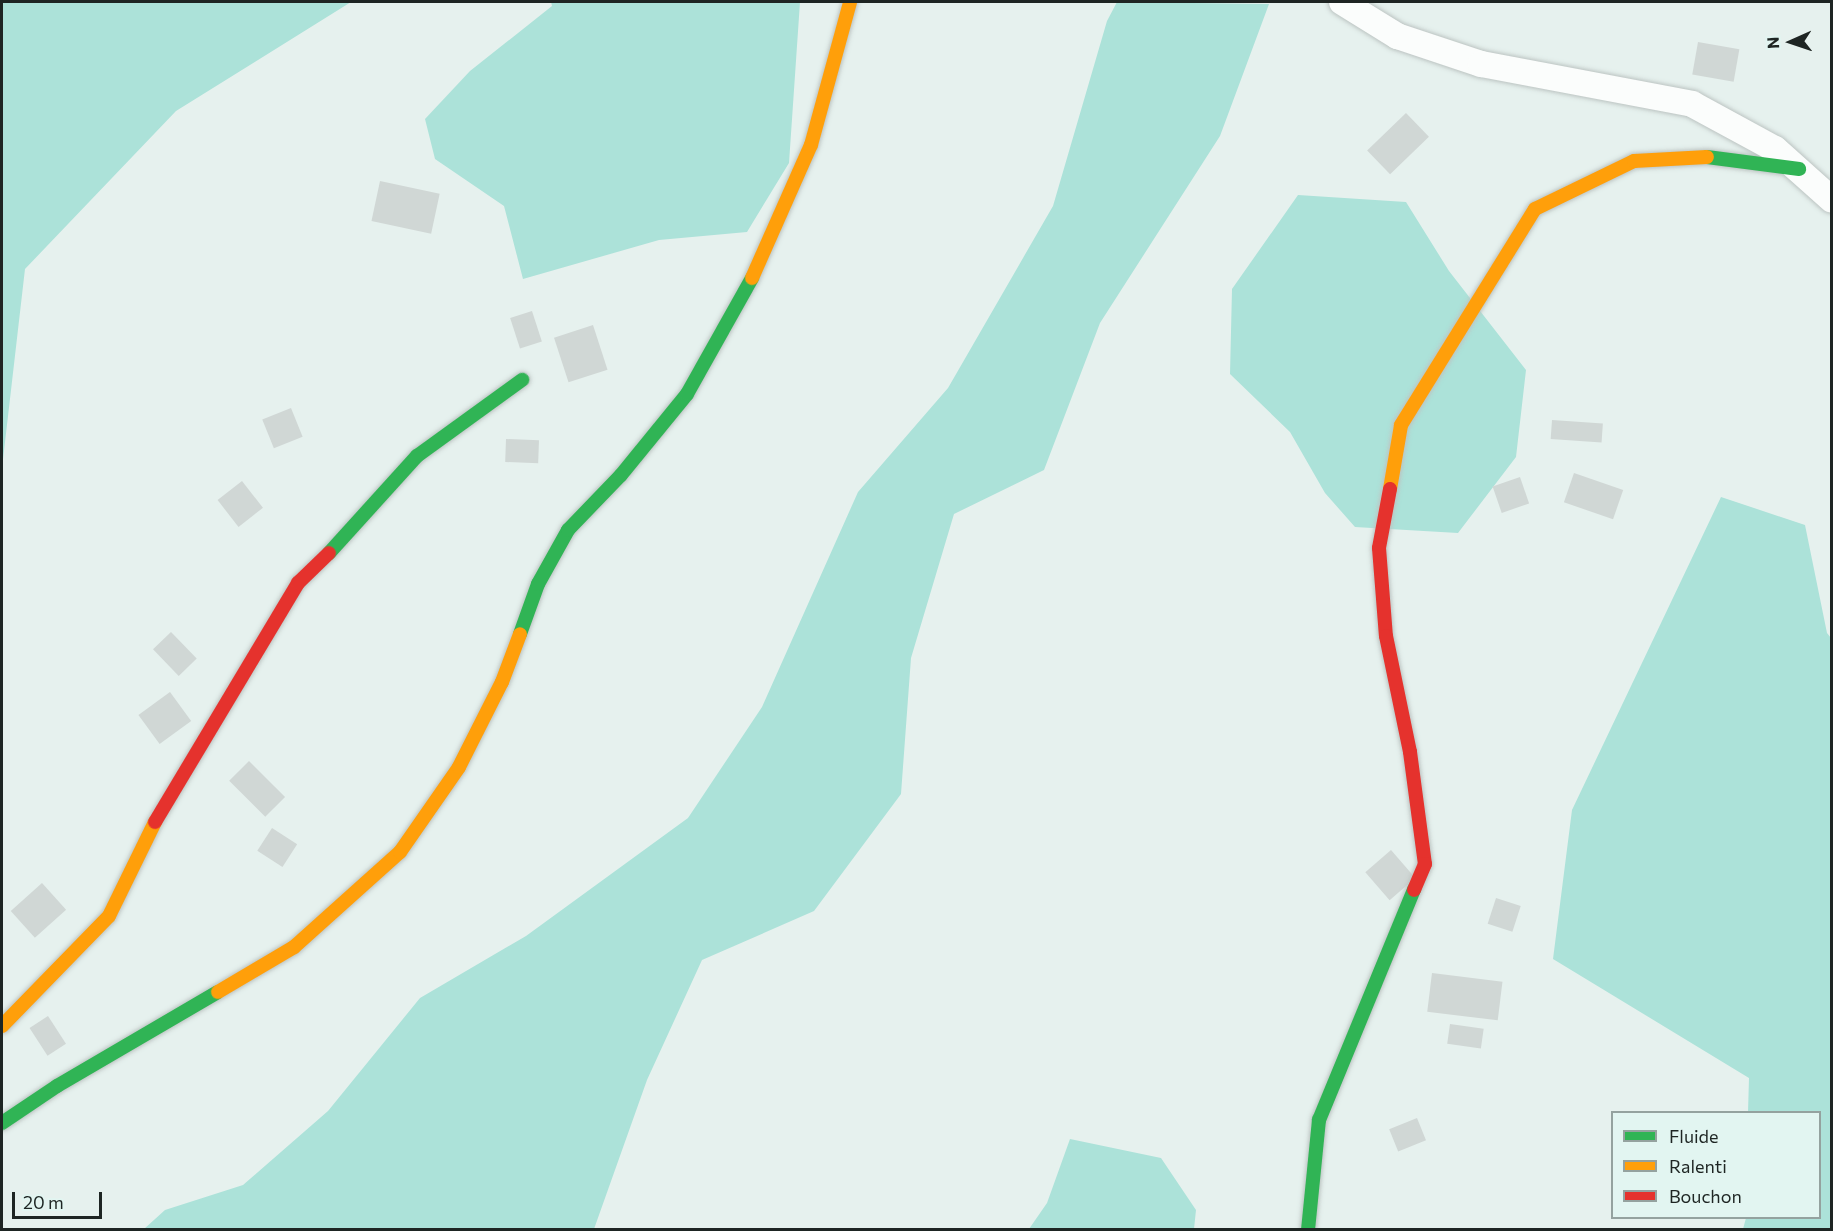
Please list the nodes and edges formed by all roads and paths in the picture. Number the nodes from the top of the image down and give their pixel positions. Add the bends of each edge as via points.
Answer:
1 (850, 2) edge
2 (1342, 2) edge
3 (1799, 169) junction
4 (1832, 200) edge
5 (522, 380) dead end
6 (2, 1026) edge
7 (2, 1123) edge
8 (1308, 1230) edge

1 - 7 street via 811,145 745,294 687,394 621,475 568,530 538,584 502,682 459,767 400,852 294,947 57,1086
2 - 3 street via 1397,36 1481,64 1692,104 1775,149
3 - 4 street
3 - 8 street via 1696,156 1634,161 1535,209 1401,425 1379,548 1386,636 1410,752 1425,864 1319,1120
5 - 6 street via 417,456 356,526 298,583 164,803 109,916

